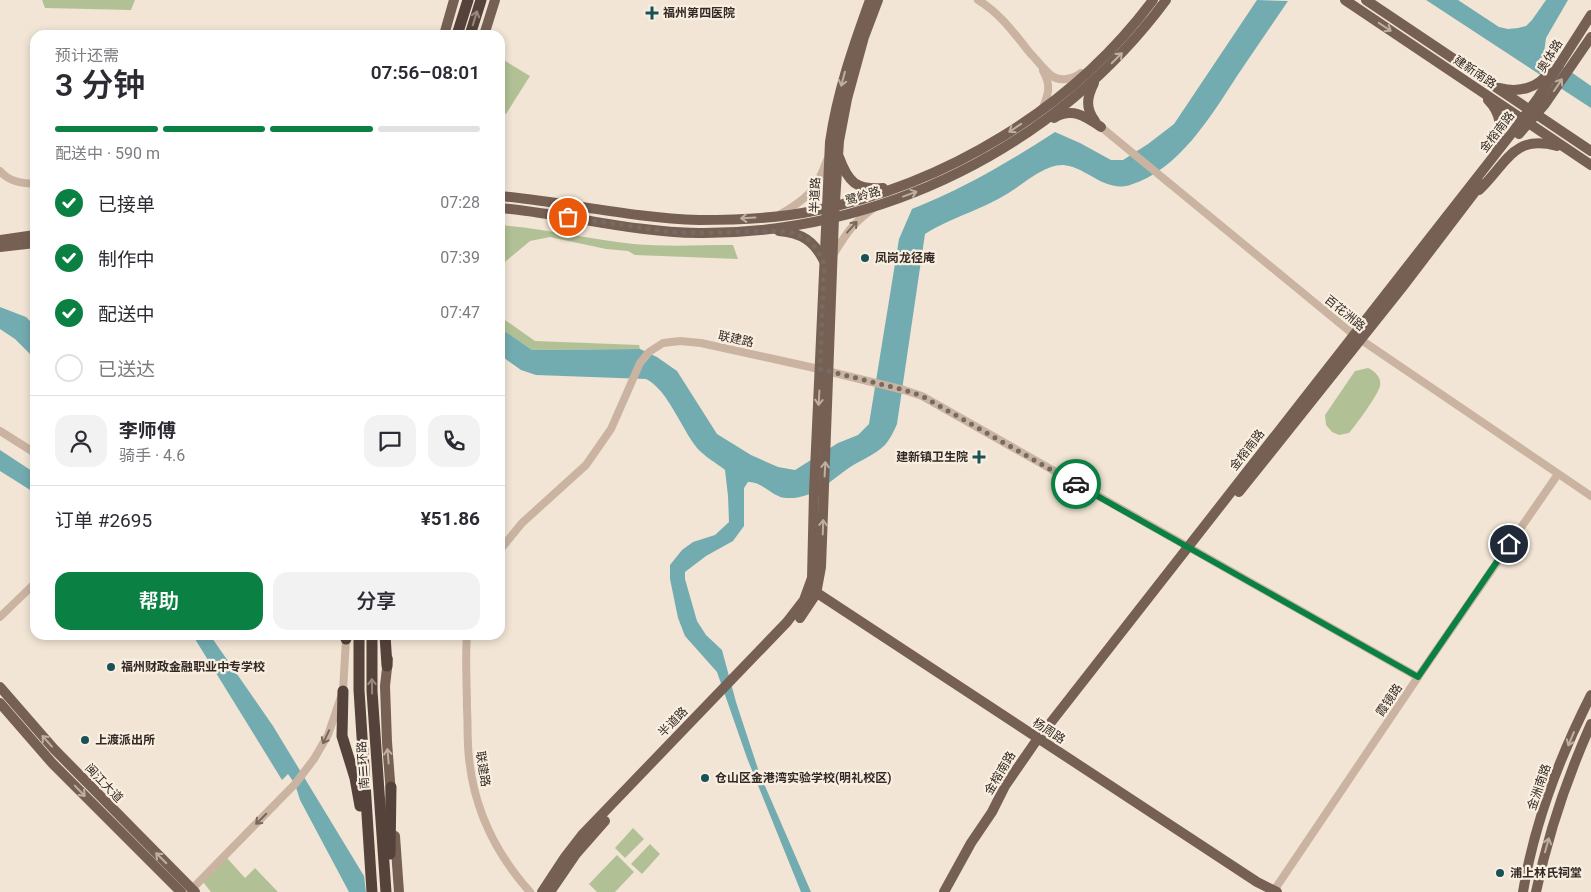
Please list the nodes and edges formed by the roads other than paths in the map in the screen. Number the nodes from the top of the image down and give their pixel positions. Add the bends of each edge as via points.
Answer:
1 (454, 0) edge
2 (468, 0) edge
3 (480, 0) edge
4 (495, 0) edge
5 (870, 0) edge
6 (878, 0) edge
7 (978, 0) edge
8 (1152, 0) edge
9 (1166, 0) edge
10 (1345, 0) edge
11 (1366, 0) edge
12 (1591, 15) edge
13 (445, 30) edge
14 (459, 30) edge
15 (471, 30) edge
16 (486, 30) edge
17 (1578, 34) junction
18 (1591, 37) edge
19 (1107, 53) junction
20 (1037, 61) junction
21 (1097, 78) junction
22 (1464, 80) junction
23 (1494, 86) junction
24 (1041, 110) junction
25 (1533, 112) junction
26 (1526, 121) junction
27 (1036, 127) junction
28 (1101, 127) junction
29 (1567, 149) junction
30 (1591, 151) edge
31 (833, 155) junction
32 (1492, 158) junction
33 (1591, 165) edge
34 (0, 171) edge
35 (30, 184) edge
36 (901, 186) junction
37 (505, 190) edge
38 (505, 196) edge
39 (1473, 196) junction
40 (527, 198) junction
41 (879, 205) junction
42 (831, 207) junction
43 (505, 209) edge
44 (779, 215) junction
45 (830, 218) junction
46 (758, 231) junction
47 (30, 236) edge
48 (0, 240) edge
49 (30, 243) edge
50 (0, 247) edge
51 (833, 255) junction
52 (824, 263) junction
53 (1357, 338) junction
54 (824, 370) junction
55 (0, 432) edge
56 (30, 450) edge
57 (1558, 474) junction
58 (1591, 496) edge
59 (505, 544) edge
60 (1190, 549) junction
61 (817, 567) junction
62 (30, 588) edge
63 (812, 593) junction
64 (0, 617) edge
65 (346, 640) edge
66 (359, 640) edge
67 (372, 640) edge
68 (387, 640) edge
69 (467, 640) edge
70 (388, 666) joint
71 (1418, 677) junction
72 (0, 687) edge
73 (343, 691) junction
74 (1591, 695) edge
75 (0, 703) edge
76 (1591, 724) edge
77 (1039, 743) junction
78 (391, 787) junction
79 (192, 891) edge
80 (372, 891) edge
81 (386, 891) edge
82 (181, 892) edge
83 (399, 892) edge
84 (530, 892) edge
85 (542, 892) edge
86 (550, 892) edge
87 (944, 892) edge
88 (1262, 892) edge
89 (1275, 892) edge
90 (1523, 892) edge
91 (1536, 892) edge

1 - 13 main road
2 - 14 highway
15 -> 3 highway
4 - 16 main road
5 -> 31 main road, 半道路 via 841,87 831,132
6 - 31 main road, 半道路 via 862,45
7 - 20 street via 1002,18
8 - 19 main road, 鹭岭路
21 -> 9 main road, 鹭岭路
10 -> 22 main road, 建新南路
11 - 23 main road, 建新南路
12 - 17 main road, 奥体路
17 - 23 main road via 1534,86 1521,90
17 - 25 main road, 奥体路
25 -> 18 main road, 奥体路
19 - 20 street via 1076,77 1068,79 1051,75
19 - 24 main road, 鹭岭路
20 - 24 street via 1049,87
21 - 27 main road, 鹭岭路
21 - 28 main road via 1088,104 1090,114
22 - 26 main road, 建新南路
22 - 32 main road via 1490,101 1499,116 1501,135
23 - 25 main road, 建新南路
24 -> 36 main road, 鹭岭路 via 964,158
25 - 26 main road, 奥体路
25 - 30 main road, 建新南路
26 - 29 main road, 建新南路
26 - 32 main road, 金榕南路
26 - 39 main road, 金榕南路
27 - 28 main road via 1072,112
41 -> 27 main road, 鹭岭路 via 958,173
28 - 53 street, 百花洲路
29 - 33 main road, 建新南路
29 - 39 main road via 1540,142 1519,147
31 - 36 main road via 855,184 870,189
31 - 42 main road, 半道路
31 - 44 street via 810,194
32 - 53 main road, 金榕南路
34 - 35 street via 18,183
36 - 42 main road, 鹭岭路
37 - 40 main road
38 - 40 main road, 鹭岭路
39 - 53 main road, 金榕南路
44 -> 40 main road, 鹭岭路 via 678,219
41 - 45 main road, 鹭岭路
51 -> 41 street via 854,223
42 - 44 main road, 鹭岭路
42 - 45 main road, 半道路
43 - 46 main road, 鹭岭路 via 664,231
45 - 46 main road, 鹭岭路
45 - 51 main road, 半道路
45 - 52 main road, 半道路
46 - 52 main road via 788,232 804,237 814,245
47 - 48 main road
49 - 50 main road
51 - 54 main road, 半道路
52 - 54 main road, 半道路
53 - 57 street, 百花洲路
53 - 60 main road, 金榕南路
54 - 59 street, 联建路 via 686,341 663,343 649,352 638,367 611,429 586,465 522,523
54 - 60 street, 联建路 via 928,399
61 -> 54 main road, 半道路 via 826,450
54 -> 61 main road, 半道路 via 814,492
55 - 56 street
57 - 58 street, 百花洲路
57 - 71 street, 霞镜路
60 - 71 street, 联建路
60 - 77 main road, 金榕南路
61 - 63 main road, 半道路
62 - 64 street
63 - 77 main road, 杨周路
63 - 85 main road, 半道路 via 586,831
63 - 86 main road, 半道路 via 792,627 589,837
65 - 73 street
66 - 80 highway, 南二环路 via 359,690
81 -> 67 highway, 南二环路 via 372,691
68 - 70 highway
69 - 84 street, 联建路 via 468,749 476,796 491,838
78 -> 70 main road via 385,686
71 - 89 street, 霞镜路
79 -> 72 main road, 闽江大道 via 65,761
73 -> 79 street via 328,735 303,775
73 - 80 highway via 342,736 355,778
74 -> 90 main road, 金洲南路 via 1547,803
75 -> 82 main road, 闽江大道 via 52,763
91 -> 76 main road, 金洲南路 via 1564,790
77 - 87 main road, 金榕南路 via 1006,786
77 - 88 main road, 杨周路
77 - 89 main road, 杨周路
78 - 81 highway
78 - 83 main road

